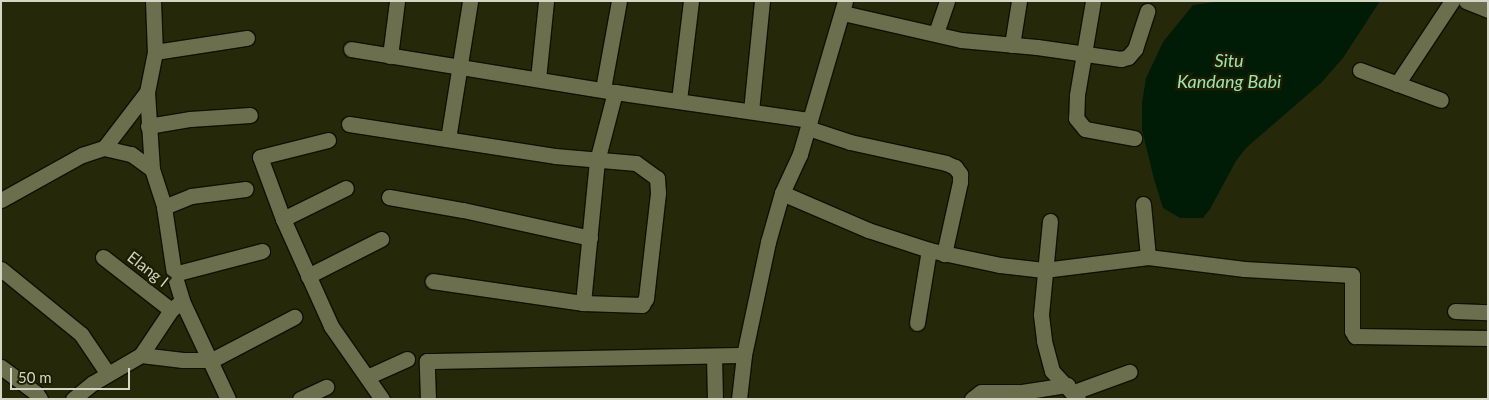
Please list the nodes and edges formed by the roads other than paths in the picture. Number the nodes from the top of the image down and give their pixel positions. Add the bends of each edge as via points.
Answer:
1 (153, 1) edge
2 (397, 1) edge
3 (470, 1) edge
4 (546, 1) edge
5 (619, 1) edge
6 (691, 1) edge
7 (762, 1) edge
8 (947, 1) edge
9 (1020, 1) edge
10 (1093, 1) edge
11 (1452, 1) edge
12 (1466, 1) edge
13 (841, 5) edge
14 (1488, 10) edge
15 (1147, 11) dead end
16 (936, 33) junction
17 (247, 38) dead end
18 (1012, 44) junction
19 (351, 49) dead end
20 (155, 52) junction
21 (1086, 53) junction
22 (390, 56) junction
23 (459, 66) junction
24 (1360, 70) dead end
25 (538, 79) junction
26 (1397, 84) junction
27 (609, 91) junction
28 (147, 92) junction
29 (679, 100) junction
30 (1441, 100) dead end
31 (751, 111) junction
32 (250, 115) dead end
33 (807, 122) junction
34 (349, 124) dead end
35 (148, 126) junction
36 (1134, 138) dead end
37 (448, 139) junction
38 (328, 140) dead end
39 (104, 148) junction
40 (597, 161) junction
41 (152, 169) junction
42 (346, 188) dead end
43 (246, 189) dead end
44 (782, 193) junction
45 (389, 197) dead end
46 (1, 200) edge
47 (1143, 204) dead end
48 (164, 207) junction
49 (283, 219) junction
50 (1050, 221) dead end
51 (590, 238) junction
52 (381, 239) dead end
53 (262, 250) dead end
54 (930, 250) junction
55 (944, 254) junction
56 (103, 257) dead end
57 (1148, 257) junction
58 (1, 269) edge
59 (1044, 270) junction
60 (174, 274) junction
61 (308, 276) junction
62 (434, 280) dead end
63 (583, 303) junction
64 (177, 306) junction
65 (1455, 311) dead end
66 (1488, 312) edge
67 (294, 317) dead end
68 (917, 323) dead end
69 (1488, 338) edge
70 (141, 355) junction
71 (744, 355) junction
72 (714, 356) junction
73 (212, 360) junction
74 (408, 360) dead end
75 (1, 367) edge
76 (1129, 372) dead end
77 (108, 374) junction
78 (367, 377) junction
79 (326, 387) dead end
80 (1073, 392) edge
81 (40, 399) edge
82 (73, 399) edge
83 (228, 399) edge
84 (300, 399) edge
85 (382, 399) edge
86 (428, 399) edge
87 (715, 399) edge
88 (739, 399) edge
89 (972, 399) edge

1 - 20 street
2 - 22 street
3 - 23 street
4 - 25 street
5 - 27 street
6 - 29 street
7 - 31 street
8 - 16 street
9 - 18 street
10 - 21 street
11 - 26 street
12 - 14 street
13 - 16 street
13 - 33 street
15 - 21 street via 1135,49 1128,57 1121,59
16 - 18 street via 962,40
17 - 20 street
18 - 21 street
19 - 22 street
20 - 28 street
21 - 36 street via 1075,108 1079,124 1094,132
22 - 23 street
23 - 25 street
23 - 37 street
24 - 26 street
25 - 27 street
26 - 30 street
27 - 29 street
27 - 40 street
28 - 35 street
28 - 39 street
29 - 31 street
31 - 33 street
32 - 35 street
33 - 44 street via 800,154
33 - 55 street via 850,142 955,167 960,174 960,182
34 - 37 street
35 - 41 street
37 - 40 street
38 - 49 street via 260,157
39 - 41 street via 131,154
39 - 46 street via 82,156
40 - 51 street
40 - 63 street via 642,165 657,178 658,193 645,302 640,306
41 - 48 street
42 - 49 street
43 - 48 street via 191,196
44 - 54 street via 868,230
44 - 71 street
45 - 51 street
47 - 57 street
48 - 60 street
49 - 61 street
50 - 59 street
51 - 63 street
52 - 61 street
53 - 60 street
54 - 55 street
54 - 68 street
55 - 59 street
56 - 64 street, Elang I
57 - 59 street
57 - 69 street via 1212,266 1352,275 1352,331 1355,336
58 - 77 street via 81,334
59 - 80 street via 1041,315 1044,341 1052,371
60 - 64 street
61 - 78 street via 331,326
62 - 63 street
64 - 70 street
64 - 73 street
65 - 66 street
67 - 73 street
70 - 73 street
70 - 77 street
71 - 72 street
71 - 88 street
72 - 86 street via 428,361
72 - 87 street
73 - 83 street
74 - 78 street
75 - 81 street via 36,392
76 - 80 street
77 - 82 street
78 - 85 street
79 - 84 street
80 - 89 street via 981,392

